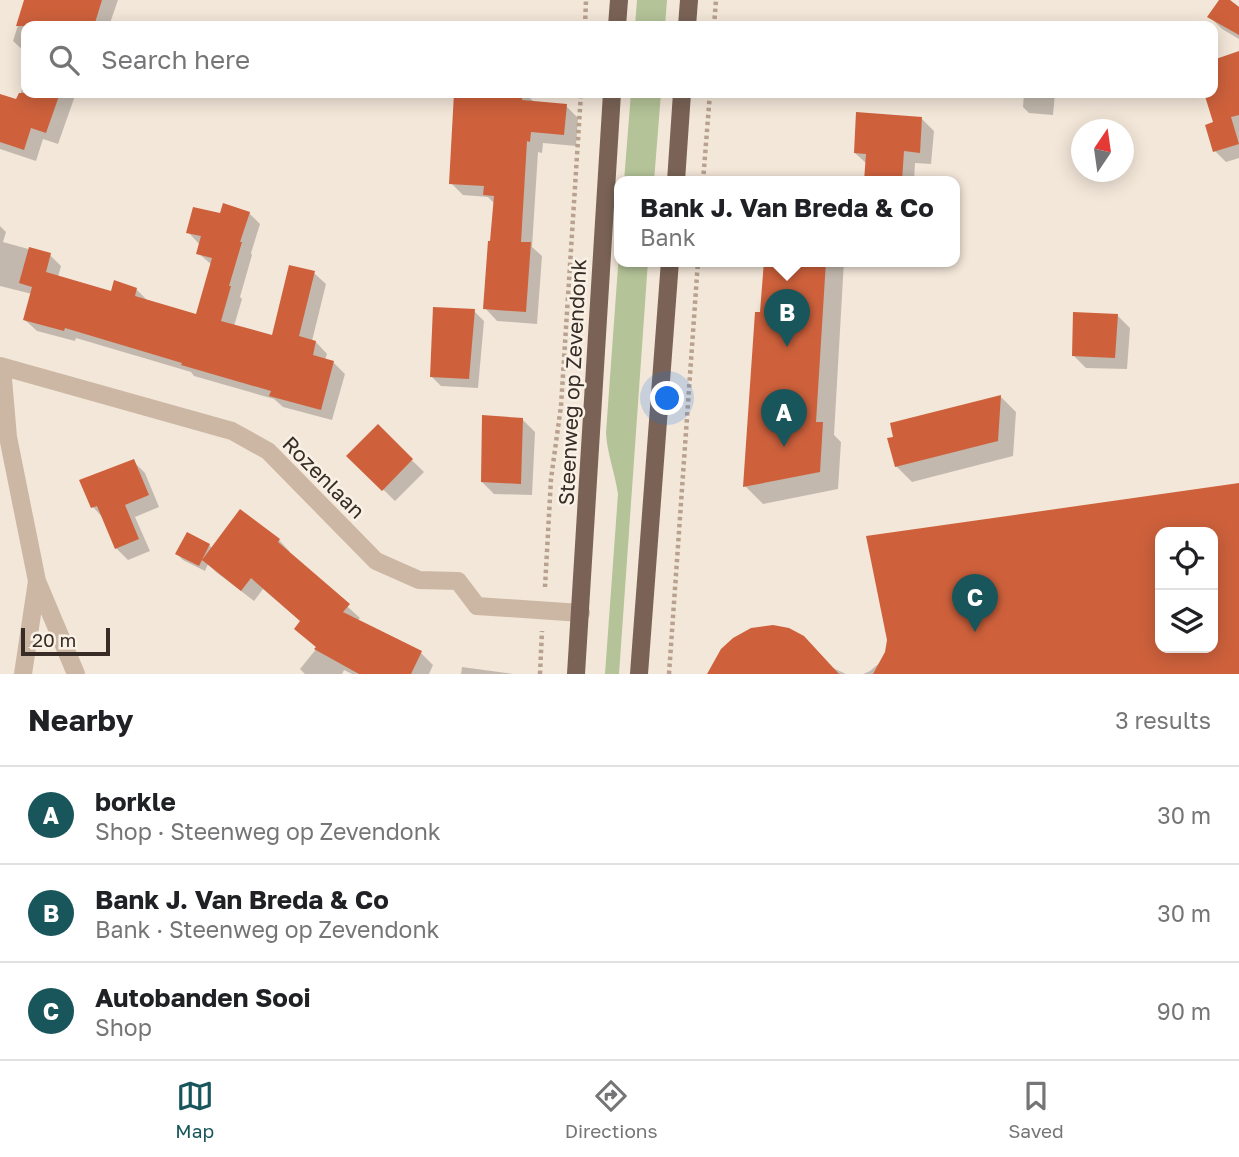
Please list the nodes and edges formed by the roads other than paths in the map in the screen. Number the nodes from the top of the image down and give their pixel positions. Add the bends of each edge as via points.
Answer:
1 (619, 0) edge
2 (689, 0) edge
3 (617, 21) edge
4 (687, 21) edge
5 (612, 98) edge
6 (682, 98) edge
7 (676, 176) edge
8 (670, 267) edge
9 (1, 366) edge
10 (37, 581) junction
11 (581, 613) junction
12 (23, 674) edge
13 (76, 674) edge
14 (576, 674) edge
15 (639, 674) edge

1 - 3 main road
2 - 4 main road
5 - 11 main road, Steenweg op Zevendonk
6 - 7 main road
8 - 15 main road
9 - 10 street via 8,437
9 - 11 street, Rozenlaan via 232,430 268,451 376,561 419,580 458,581 477,606
10 - 12 street
10 - 13 street
11 - 14 main road, Steenweg op Zevendonk

